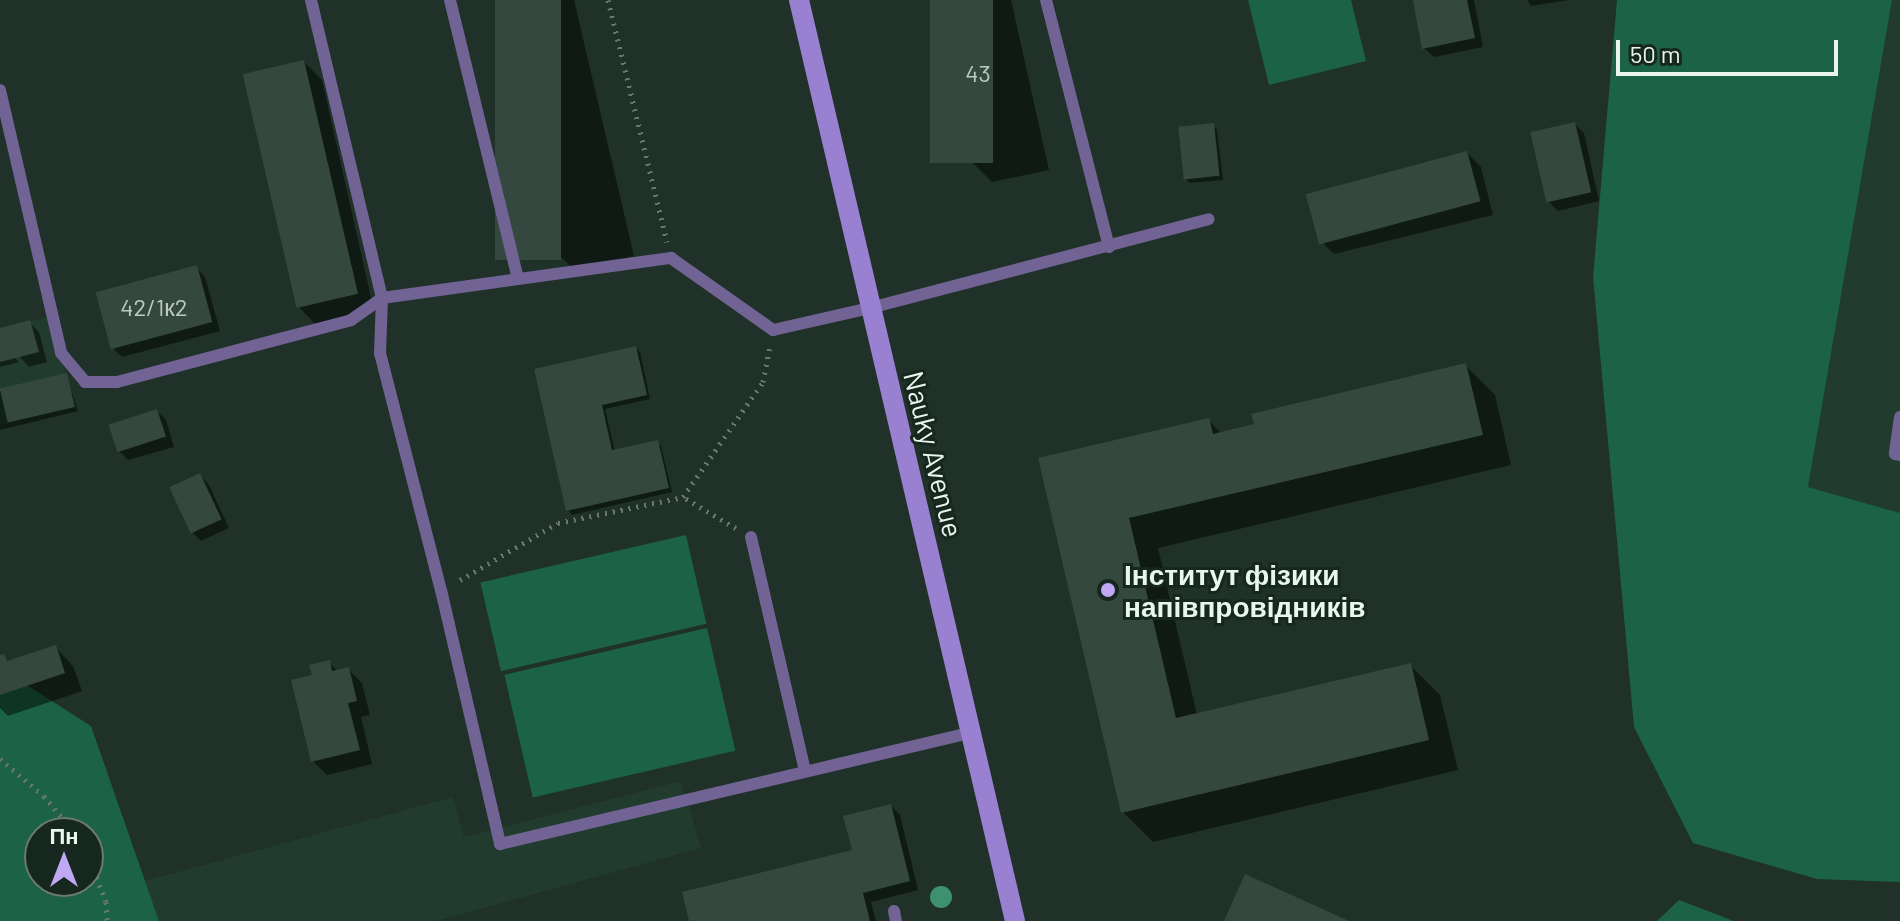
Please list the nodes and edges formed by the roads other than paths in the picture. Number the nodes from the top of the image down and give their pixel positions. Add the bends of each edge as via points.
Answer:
1 (311, 0) edge
2 (450, 0) edge
3 (799, 0) edge
4 (1046, 0) edge
5 (0, 90) edge
6 (6, 136) edge
7 (1209, 219) dead end
8 (1109, 247) junction
9 (518, 279) junction
10 (382, 298) junction
11 (870, 308) junction
12 (1900, 417) edge
13 (1900, 455) edge
14 (751, 537) road end
15 (972, 732) junction
16 (805, 771) junction
17 (1015, 921) edge

1 - 10 lane
2 - 9 lane
3 - 11 main road, Nauky Avenue
4 - 8 lane
5 - 6 lane
6 - 10 lane via 61,353 85,382 117,382 351,320
7 - 8 lane
8 - 11 lane
9 - 10 lane
9 - 11 lane via 671,258 773,330
10 - 16 lane via 380,353 500,844
11 - 15 main road, Nauky Avenue
12 - 13 lane via 1895,454
14 - 16 lane
15 - 16 lane
15 - 17 main road, Nauky Avenue

